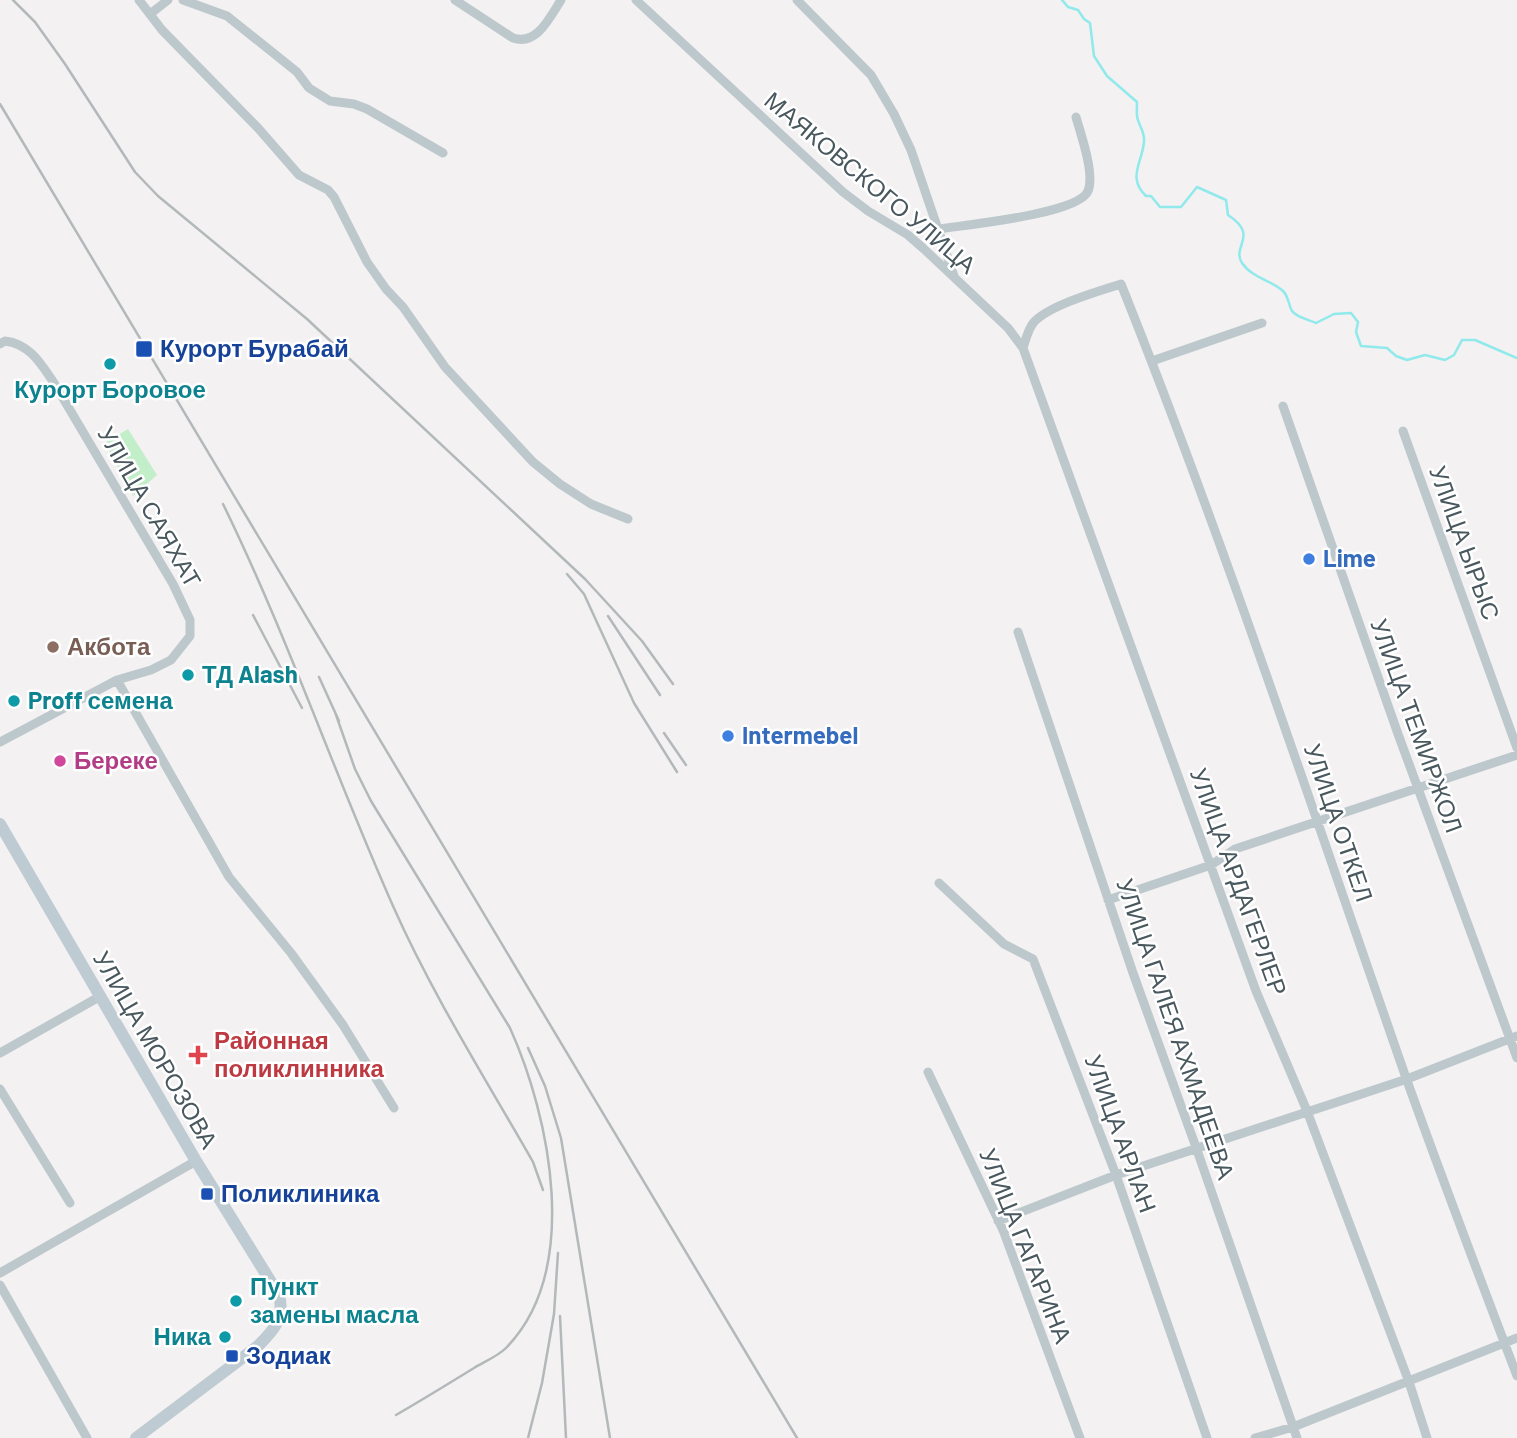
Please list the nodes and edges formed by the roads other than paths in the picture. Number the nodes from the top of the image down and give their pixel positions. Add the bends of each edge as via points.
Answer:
1 (139, 0) edge
2 (168, 0) edge
3 (183, 0) edge
4 (455, 0) edge
5 (561, 0) edge
6 (636, 0) edge
7 (797, 0) edge
8 (150, 14) junction
9 (1076, 117) dead end
10 (443, 153) dead end
11 (939, 229) junction
12 (956, 280) junction
13 (1262, 323) dead end
14 (1018, 338) joint
15 (0, 344) edge
16 (1023, 348) junction
17 (1152, 360) junction
18 (1283, 406) dead end
19 (1403, 431) dead end
20 (628, 519) dead end
21 (1018, 632) dead end
22 (117, 680) junction
23 (0, 742) edge
24 (1517, 748) edge
25 (1517, 755) edge
26 (1418, 789) junction
27 (1317, 822) junction
28 (0, 824) edge
29 (1211, 865) junction
30 (939, 883) dead end
31 (1108, 900) junction
32 (99, 997) junction
33 (1513, 1038) edge
34 (0, 1053) edge
35 (1517, 1058) edge
36 (928, 1072) dead end
37 (1407, 1079) junction
38 (0, 1088) edge
39 (394, 1108) dead end
40 (1307, 1111) junction
41 (1197, 1150) junction
42 (196, 1161) junction
43 (1116, 1175) junction
44 (70, 1203) dead end
45 (999, 1221) junction
46 (0, 1273) edge
47 (0, 1285) edge
48 (1517, 1338) edge
49 (1505, 1343) junction
50 (1517, 1376) edge
51 (1409, 1382) junction
52 (1293, 1427) junction
53 (86, 1438) edge
54 (136, 1438) edge
55 (1080, 1438) edge
56 (1207, 1438) edge
57 (1255, 1438) edge
58 (1297, 1438) edge
59 (1427, 1438) edge

1 - 8 street
2 - 8 street
3 - 10 street via 227,16 330,101 367,109
4 - 5 street via 522,41 533,38
6 - 12 street, МАЯКОВСКОГО УЛИЦА via 834,183 908,235
7 - 11 street via 871,75 911,150
8 - 20 street via 299,175 334,197 386,289 445,367 533,462 591,504
9 - 11 street via 1090,173 1090,190 1082,199 1024,218
11 - 12 street
12 - 14 street, МАЯКОВСКОГО УЛИЦА
13 - 17 street
14 - 16 street, УЛИЦА АРДАГЕРЛЕР
15 - 22 street, УЛИЦА САЯХАТ via 23,345 54,383 190,620 190,636 171,660
16 - 17 street, УЛИЦА ОТКЕЛ via 1037,319 1121,284
16 - 29 street, УЛИЦА АРДАГЕРЛЕР
17 - 27 street, УЛИЦА ОТКЕЛ
18 - 26 street, УЛИЦА ТЕМИРЖОЛ
19 - 24 street, УЛИЦА ЫРЫС
21 - 31 street, УЛИЦА ГАЛЕЯ АХМАДЕЕВА
22 - 23 street, УЛИЦА САЯХАТ
22 - 39 street via 229,877 343,1025
25 - 26 street
26 - 27 street
26 - 33 street, УЛИЦА ТЕМИРЖОЛ
27 - 29 street via 1235,849
27 - 37 street, УЛИЦА ОТКЕЛ
28 - 32 main road, УЛИЦА МОРОЗОВА
29 - 31 street
29 - 40 street, УЛИЦА АРДАГЕРЛЕР via 1256,991
30 - 43 street, УЛИЦА АРЛАН via 1004,944 1033,959
31 - 41 street, УЛИЦА ГАЛЕЯ АХМАДЕЕВА
32 - 34 street
32 - 42 main road, УЛИЦА МОРОЗОВА
33 - 35 street, УЛИЦА ТЕМИРЖОЛ
33 - 37 street
36 - 45 street, УЛИЦА ГАГАРИНА
37 - 40 street
37 - 49 street, УЛИЦА ОТКЕЛ
38 - 44 street
40 - 41 street
40 - 51 street, УЛИЦА АРДАГЕРЛЕР
41 - 43 street
41 - 52 street, УЛИЦА ГАЛЕЯ АХМАДЕЕВА
42 - 46 street
42 - 54 main road, УЛИЦА МОРОЗОВА via 279,1295 281,1315 272,1333
43 - 45 street
43 - 56 street, УЛИЦА АРЛАН
45 - 55 street, УЛИЦА ГАГАРИНА
47 - 53 street
48 - 49 street
49 - 50 street, УЛИЦА ОТКЕЛ
49 - 51 street
51 - 52 street
51 - 59 street, УЛИЦА АРДАГЕРЛЕР
52 - 57 street
52 - 58 street, УЛИЦА ГАЛЕЯ АХМАДЕЕВА

